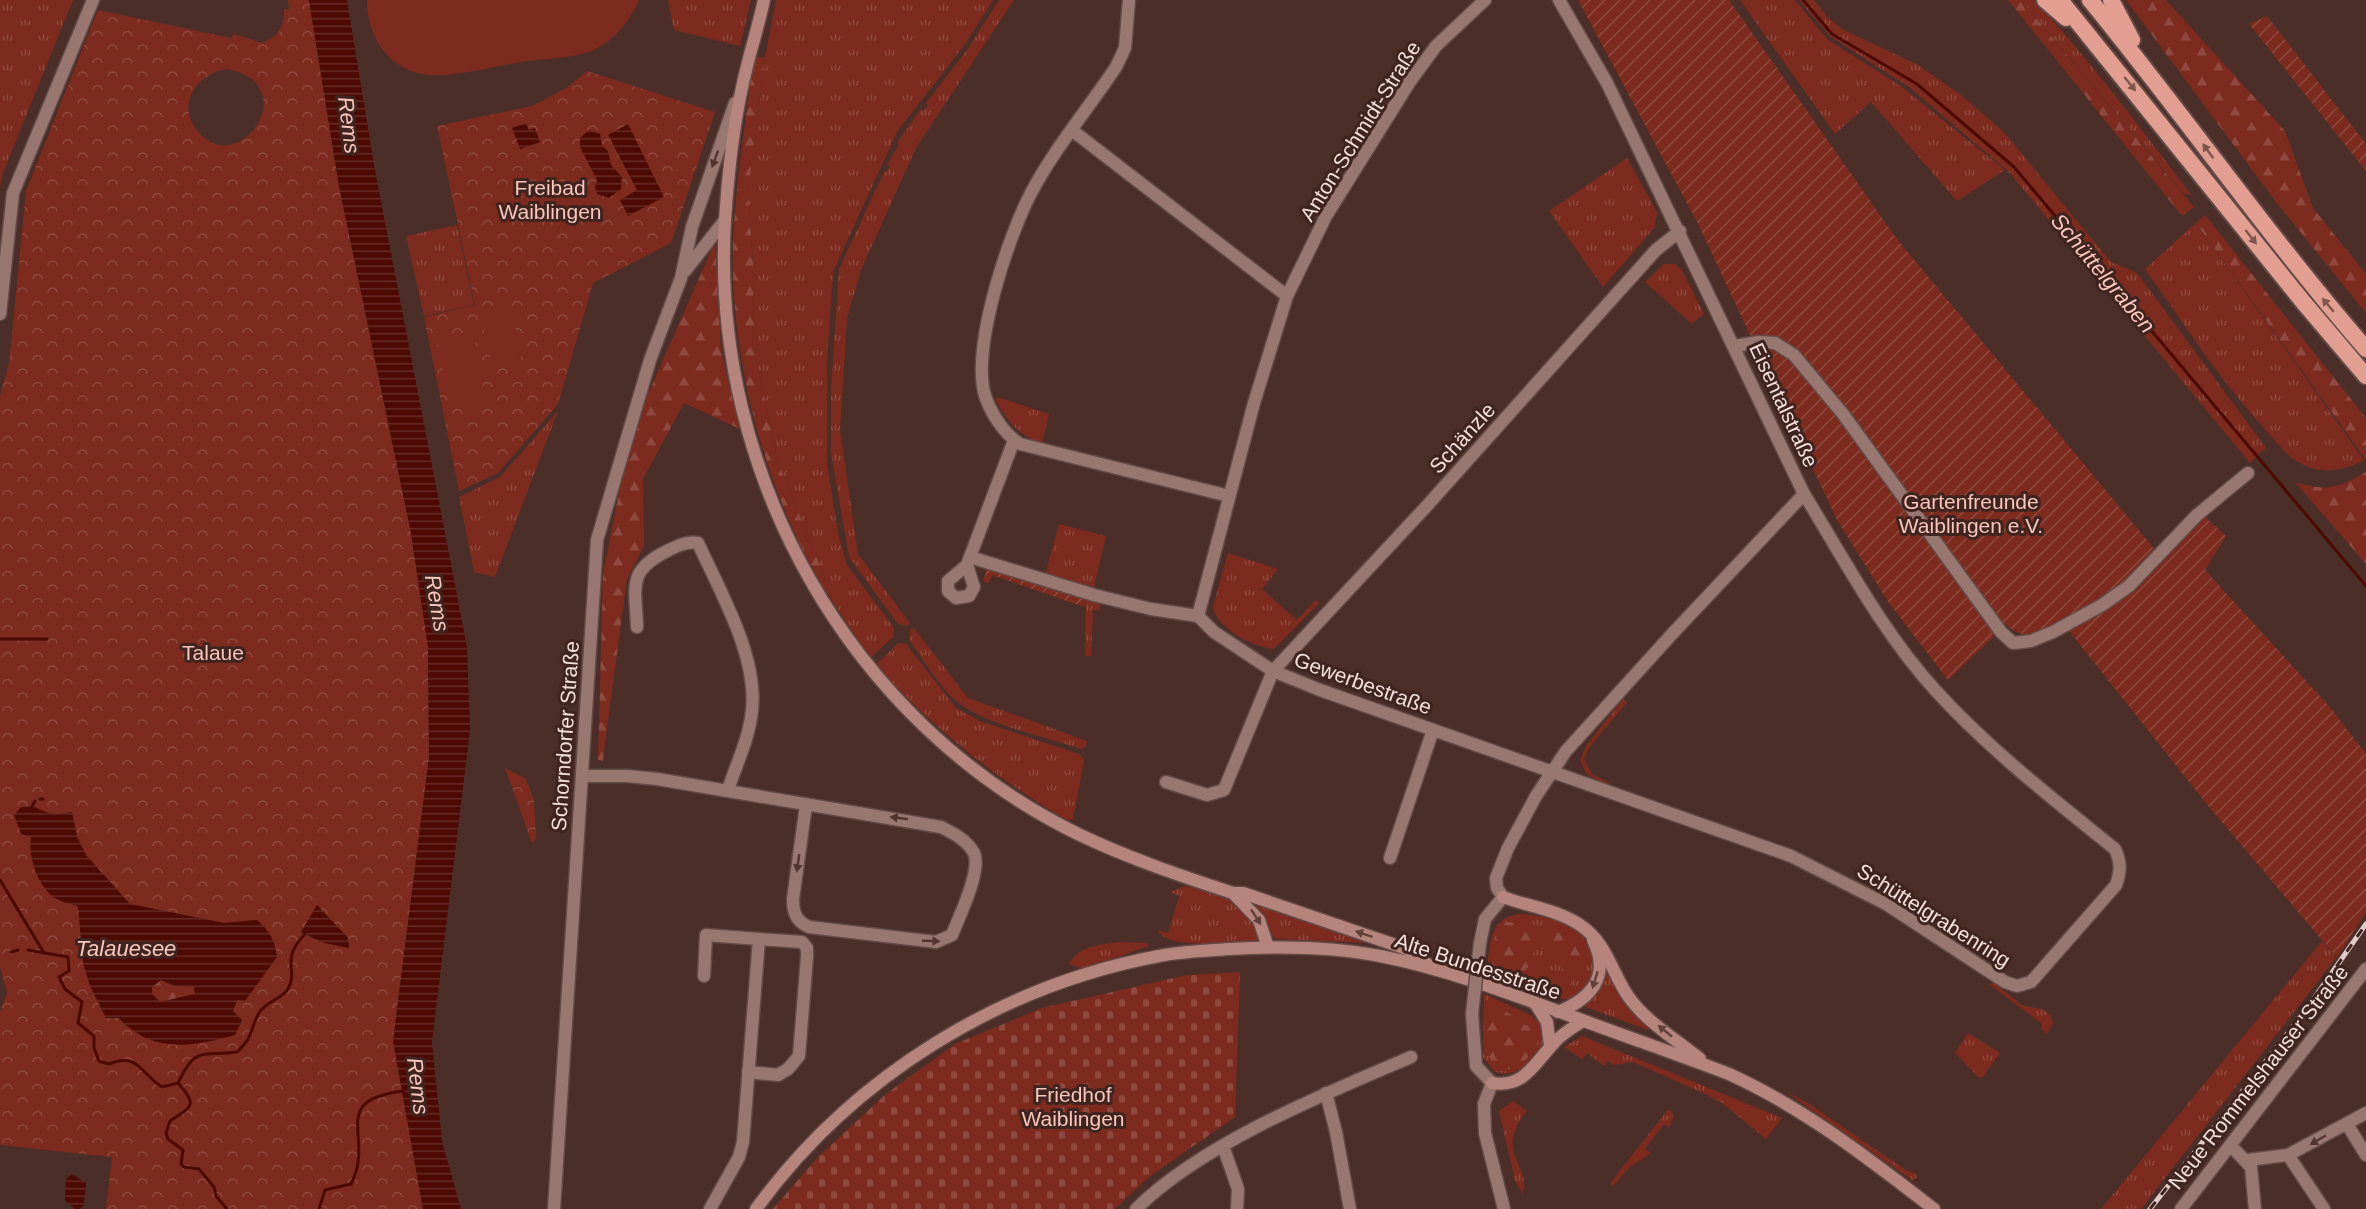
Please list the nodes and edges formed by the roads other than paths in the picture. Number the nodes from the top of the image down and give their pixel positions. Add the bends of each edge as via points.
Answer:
1 (93, 0) edge
2 (764, 0) edge
3 (1129, 0) edge
4 (1485, 0) edge
5 (1559, 0) edge
6 (2045, 0) edge
7 (2060, 0) edge
8 (2090, 0) edge
9 (2111, 0) edge
10 (2093, 39) junction
11 (2147, 70) junction
12 (742, 84) junction
13 (1073, 130) junction
14 (725, 220) junction
15 (1680, 231) junction
16 (681, 278) junction
17 (1287, 296) junction
18 (0, 310) edge
19 (0, 314) edge
20 (1735, 346) junction
21 (2366, 349) edge
22 (2366, 376) edge
23 (1014, 440) junction
24 (2248, 473) dead end
25 (1804, 494) junction
26 (1229, 496) junction
27 (1198, 616) junction
28 (637, 627) dead end
29 (1273, 671) junction
30 (1433, 730) junction
31 (1551, 771) junction
32 (582, 776) junction
33 (1166, 782) dead end
34 (728, 790) junction
35 (806, 805) junction
36 (1390, 858) dead end
37 (1233, 893) junction
38 (1503, 897) junction
39 (1588, 931) junction
40 (759, 939) junction
41 (1268, 947) junction
42 (1434, 969) junction
43 (2366, 969) edge
44 (704, 976) dead end
45 (1534, 1003) junction
46 (1558, 1012) junction
47 (1583, 1021) junction
48 (1550, 1046) junction
49 (1411, 1058) dead end
50 (1711, 1067) junction
51 (748, 1072) junction
52 (1492, 1083) junction
53 (1326, 1094) junction
54 (2366, 1113) edge
55 (2348, 1124) junction
56 (1223, 1146) junction
57 (2231, 1146) junction
58 (2288, 1155) junction
59 (2366, 1155) edge
60 (2248, 1160) junction
61 (554, 1209) edge
62 (710, 1209) edge
63 (756, 1209) edge
64 (1136, 1209) edge
65 (1237, 1209) edge
66 (1350, 1209) edge
67 (1504, 1209) edge
68 (1934, 1209) edge
69 (2181, 1209) edge
70 (2255, 1209) edge
71 (2324, 1209) edge

1 - 18 street via 13,193
2 - 12 main road, Schorndorfer Straße
3 - 13 street via 1125,48
4 - 17 street, Anton-Schmidt-Straße via 1436,46 1409,83 1326,216
5 - 15 street, Eisentalstraße via 1607,83
6 - 10 highway
7 - 10 highway
8 - 11 highway
9 - 11 highway
10 -> 22 highway
21 -> 11 highway via 2258,218
12 - 14 main road, Schorndorfer Straße
12 -> 16 street, Schorndorfer Straße via 692,227
13 - 17 street
13 - 23 street via 1024,205 1003,257 987,335 983,362 985,393 994,415
14 - 16 street, Schorndorfer Straße
14 - 37 main road via 724,283 730,354 761,477 775,513 824,605 866,665 940,741 1005,790 1076,833
15 - 20 street, Eisentalstraße
15 - 29 street, Schänzle via 1656,250
16 - 32 street, Schorndorfer Straße via 650,360 597,540
17 - 26 street, Anton-Schmidt-Straße
18 - 19 street
20 - 24 street via 1775,343 1794,355 1843,414 2001,632 2013,643 2022,644 2053,632 2103,605 2129,586 2197,515
20 - 25 street, Eisentalstraße
23 - 26 street via 1027,447
23 - 27 street via 968,561 1151,609
25 - 31 street, Eisentalstraße via 1603,708
25 - 31 street, Schüttelgrabenring via 1876,613 1935,690 2001,757 2115,849 2121,864 2116,885 2038,976 2026,984 2010,985 1886,904 1791,856
26 - 27 street, Anton-Schmidt-Straße
27 - 29 street via 1214,632
28 - 34 street via 636,580 643,566 690,542 698,543 749,665 752,688 752,711
29 - 30 street, Gewerbestraße
29 - 33 street, Gewerbestraße via 1224,790 1207,795
30 - 31 street, Gewerbestraße
30 - 36 street
31 - 38 street, Eisentalstraße via 1498,871 1497,888
32 - 34 street via 627,776
32 - 61 street, Schorndorfer Straße
34 - 35 street
35 -> 35 street via 793,899 799,921 809,927 936,942 952,935 976,861 962,840 941,826 928,823
37 -> 41 main road via 1259,920
42 -> 37 main road via 1407,949
38 - 39 main road via 1564,917
38 - 52 street, bridge via 1485,919 1472,1014 1476,1066
39 -> 46 main road via 1599,963 1593,989 1577,1005
50 -> 39 main road via 1637,1006 1621,984 1606,951
40 - 44 street via 706,936
40 - 51 street
40 - 51 street via 802,942 807,948 800,1056 778,1075
41 - 42 main road, Alte Bundesstraße via 1345,950
41 - 63 main road, Alte Bundesstraße via 1157,956 1063,982 996,1009 931,1046 858,1098 803,1150
42 - 45 main road, Alte Bundesstraße
43 - 57 street, Neue Rommelshauser Straße
45 - 46 main road, Alte Bundesstraße
45 - 48 main road via 1547,1022
46 - 47 main road, Alte Bundesstraße
47 - 48 main road
47 - 50 main road, Alte Bundesstraße
48 - 52 main road via 1524,1077 1514,1083
49 - 53 street
50 - 68 main road, Alte Bundesstraße via 1766,1092 1819,1124
51 - 62 street via 739,1157
52 - 67 street via 1484,1104 1485,1133
53 - 56 street
53 - 66 street
54 - 55 street
55 -> 58 street
55 - 59 street
56 - 64 street via 1159,1186
56 - 65 street via 1238,1189
57 - 60 street
57 - 69 street, Neue Rommelshauser Straße
58 - 60 street
58 - 71 street
60 - 70 street

